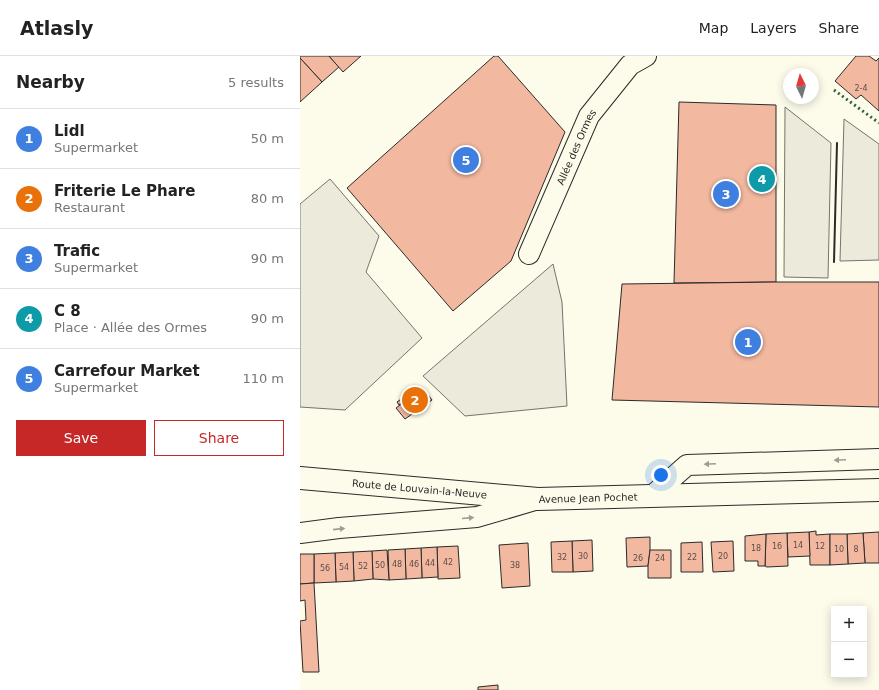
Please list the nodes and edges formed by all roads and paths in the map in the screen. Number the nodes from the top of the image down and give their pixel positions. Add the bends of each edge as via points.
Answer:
1 (633, 59) edge
2 (529, 254) dead end
3 (879, 459) edge
4 (300, 478) edge
5 (879, 490) edge
6 (652, 496) junction
7 (538, 499) junction
8 (300, 533) edge

1 - 2 street, Allée des Ormes via 589,116
3 -> 6 street via 687,465
4 - 7 main road, Route de Louvain-la-Neuve
5 - 6 main road, Avenue Jean Pochet
6 - 7 main road, Avenue Jean Pochet
8 -> 7 street, Avenue Jean Pochet via 477,518

